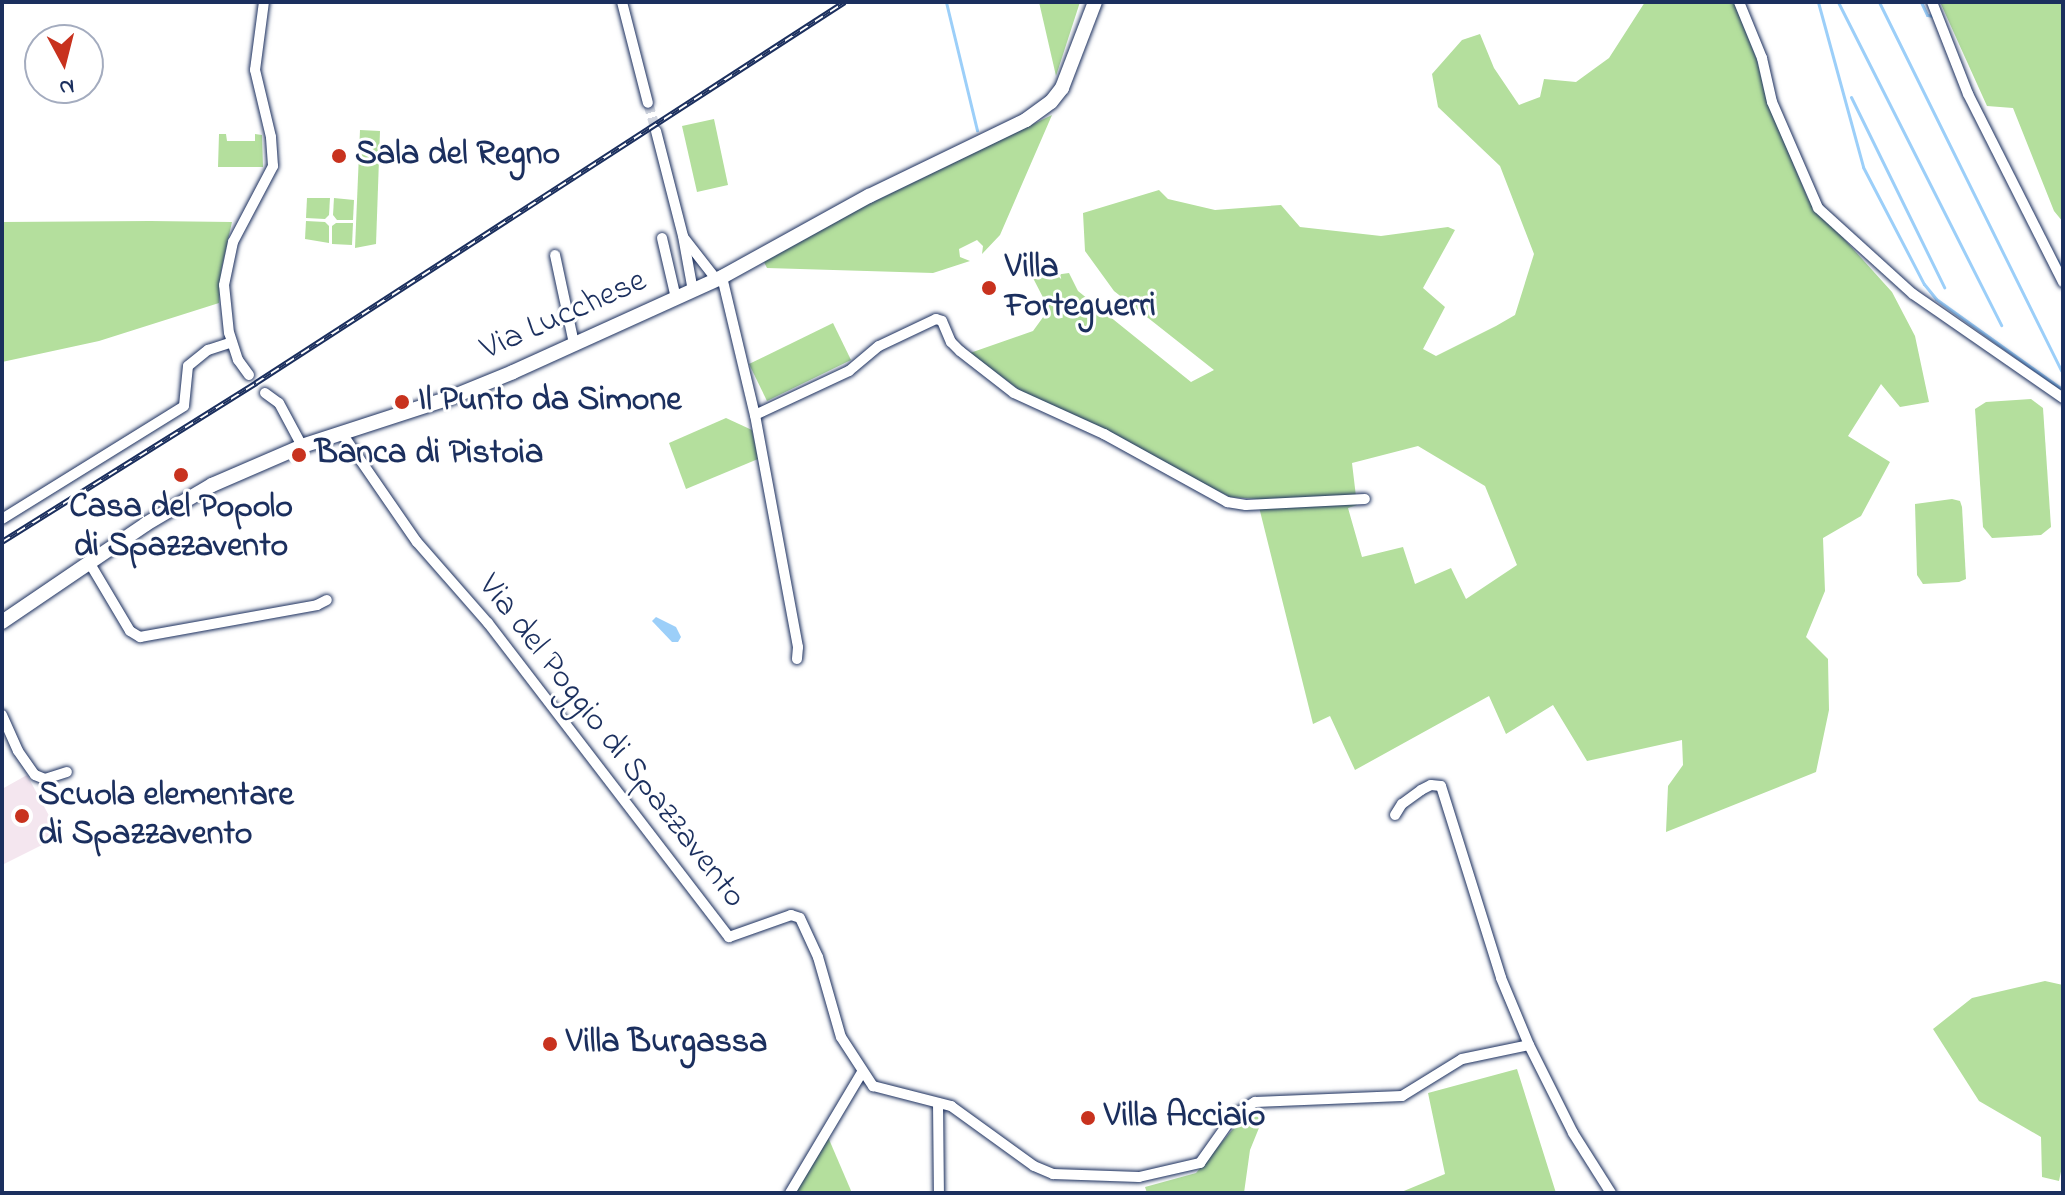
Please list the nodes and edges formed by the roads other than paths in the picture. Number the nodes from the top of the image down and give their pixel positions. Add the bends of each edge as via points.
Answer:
1 (264, 2) edge
2 (622, 2) edge
3 (1095, 2) edge
4 (1739, 2) edge
5 (1932, 2) edge
6 (648, 103) tunnel mouth
7 (656, 131) tunnel mouth
8 (683, 236) junction
9 (662, 238) dead end
10 (555, 255) dead end
11 (719, 278) junction
12 (2063, 282) edge
13 (693, 291) junction
14 (676, 298) junction
15 (232, 342) junction
16 (574, 344) junction
17 (249, 375) dead end
18 (265, 393) dead end
19 (2063, 398) edge
20 (755, 415) junction
21 (341, 432) junction
22 (302, 446) junction
23 (1365, 499) dead end
24 (2, 519) edge
25 (89, 562) junction
26 (327, 600) dead end
27 (2, 622) edge
28 (797, 659) dead end
29 (2, 715) edge
30 (67, 772) dead end
31 (1395, 815) dead end
32 (1529, 1045) junction
33 (862, 1072) junction
34 (938, 1103) junction
35 (790, 1193) edge
36 (939, 1193) edge
37 (1611, 1193) edge

1 - 15 street via 255,70 274,159 230,253 224,299
2 - 6 street
3 - 11 street, Via Lucchese via 1069,75 1046,107
4 - 19 street via 1772,100 1818,208 1913,294
5 - 12 street via 1968,94
7 - 8 street
8 - 11 street
8 - 13 street
9 - 14 street
10 - 16 street
11 - 13 street, Via Lucchese
11 - 20 street
13 - 14 street, Via Lucchese
14 - 16 street, Via Lucchese
15 - 17 street
15 - 24 street via 208,350 188,366 187,402 182,408
16 - 21 street, Via Lucchese via 472,390
18 - 22 street via 279,403
20 - 23 street via 849,371 879,346 936,319 960,351 1014,393 1104,434 1227,502
20 - 28 street
21 - 22 street, Via Lucchese
21 - 33 street, Via del Poggio di Spazzavento via 417,542 488,623 729,937 791,915 800,918 811,937 841,1037
22 - 25 street, Via Lucchese via 212,485
25 - 26 street via 130,631 140,637
25 - 27 street, Via Lucchese
29 - 30 street via 35,775 45,779
31 - 32 street via 1404,801 1424,788 1441,786 1501,978
32 - 34 street, Via del Poggio di Spazzavento via 1462,1059 1402,1096 1255,1102 1234,1115 1200,1163 1139,1177 1053,1174 1034,1166 964,1113
32 - 37 street via 1573,1133
33 - 34 street, Via del Poggio di Spazzavento via 877,1087
33 - 35 street
34 - 36 street

